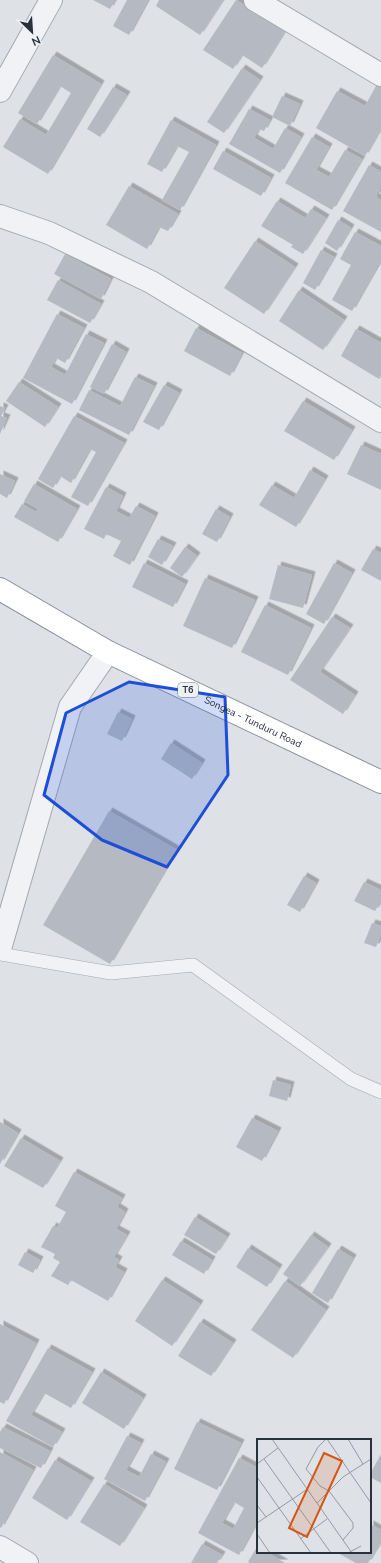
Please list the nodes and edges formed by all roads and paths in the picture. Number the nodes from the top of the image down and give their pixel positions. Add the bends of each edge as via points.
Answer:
1 (51, 0) edge
2 (255, 0) edge
3 (381, 75) edge
4 (0, 91) edge
5 (0, 216) edge
6 (381, 422) edge
7 (0, 589) edge
8 (108, 652) junction
9 (381, 782) edge
10 (0, 949) edge
11 (0, 954) edge
12 (381, 1092) edge
13 (0, 1547) edge
14 (27, 1563) edge

1 - 4 street
2 - 3 street
5 - 6 street via 49,233 151,282
7 - 8 highway, Songea - Tunduru Road / T6
8 - 9 highway, Songea - Tunduru Road / T6
8 - 10 street via 70,706
11 - 12 lane via 111,974 193,965 351,1079
13 - 14 street

